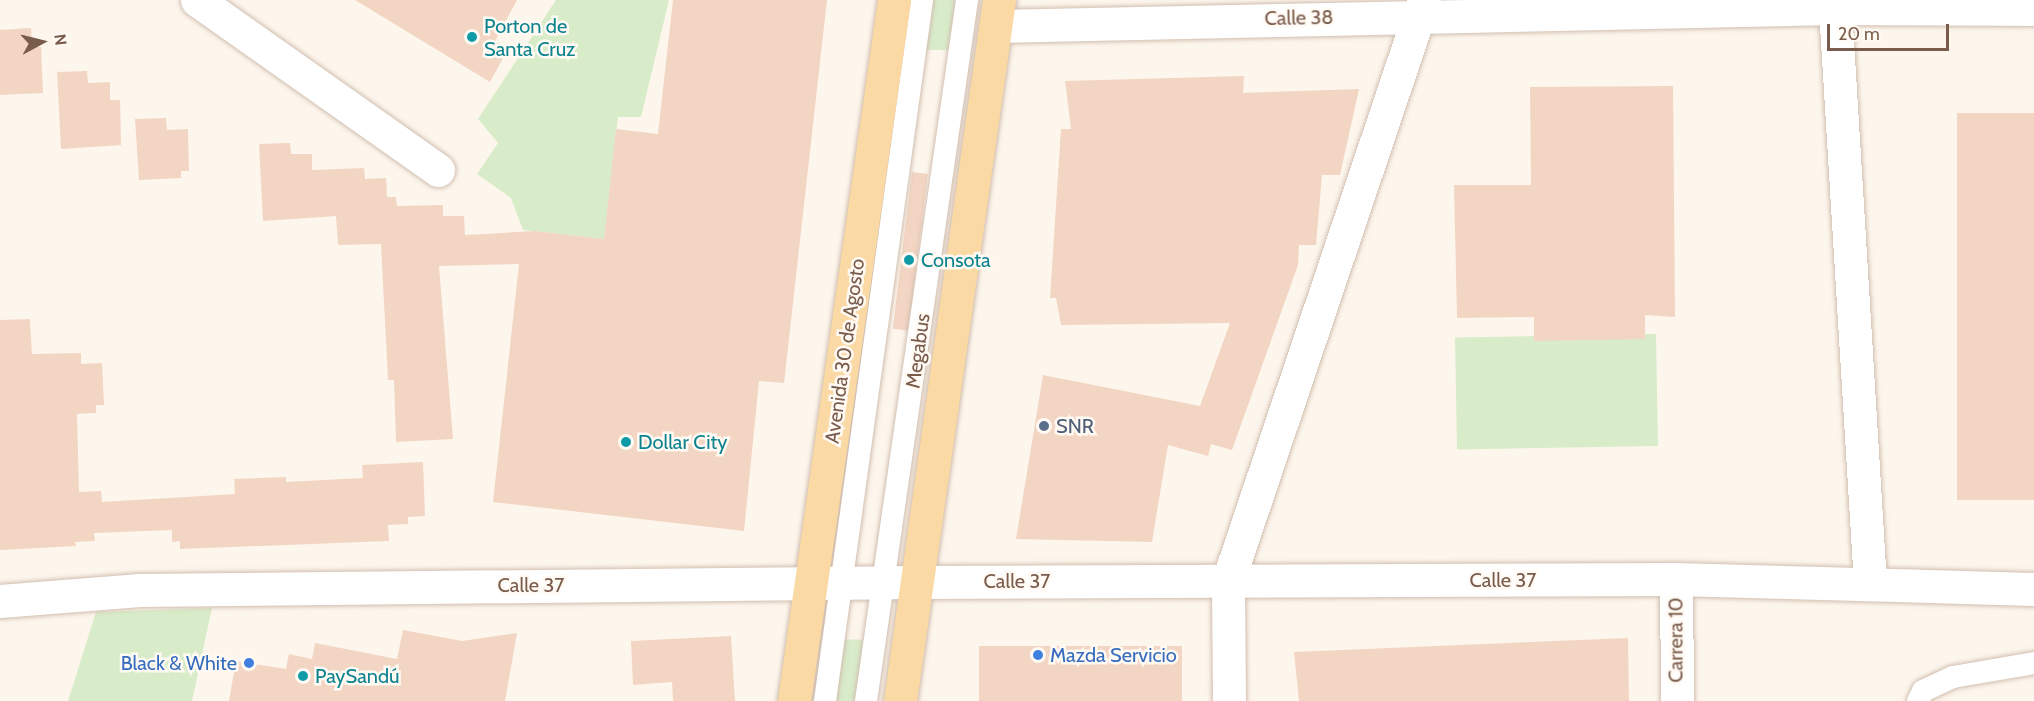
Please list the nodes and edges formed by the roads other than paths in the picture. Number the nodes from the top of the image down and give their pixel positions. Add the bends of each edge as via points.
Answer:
1 (197, 0) edge
2 (894, 0) edge
3 (922, 0) edge
4 (967, 0) edge
5 (1962, 4) edge
6 (1421, 8) edge
7 (1835, 8) junction
8 (2034, 9) edge
9 (997, 13) edge
10 (438, 170) dead end
11 (1676, 579) junction
12 (1228, 581) junction
13 (884, 582) junction
14 (917, 582) junction
15 (1870, 584) junction
16 (826, 585) junction
17 (2034, 589) edge
18 (0, 601) edge
19 (2034, 663) edge
20 (794, 701) edge
21 (825, 701) edge
22 (867, 701) edge
23 (900, 701) edge
24 (1229, 701) edge
25 (1677, 701) edge
26 (1918, 701) edge

1 - 10 street
2 - 16 main road, Avenida 30 de Agosto
3 - 16 lane
4 - 13 lane, Megabus
5 - 7 street, Calle 38
5 - 8 street, Calle 38
6 - 7 street, Calle 38
6 - 9 street, Calle 38
6 - 12 street
7 - 15 street
9 - 14 main road
11 - 12 street, Calle 37
11 - 15 street, Calle 37
11 - 25 street, Carrera 10
12 - 14 street, Calle 37
12 - 24 street
13 - 14 street, Calle 37
13 - 16 street, Calle 37
13 - 22 lane, Megabus
14 - 23 main road
15 - 17 street, Calle 37
16 - 18 street, Calle 37 via 140,590
16 - 20 main road, Avenida 30 de Agosto
16 - 21 lane
19 - 26 lane via 1953,677 1923,691

